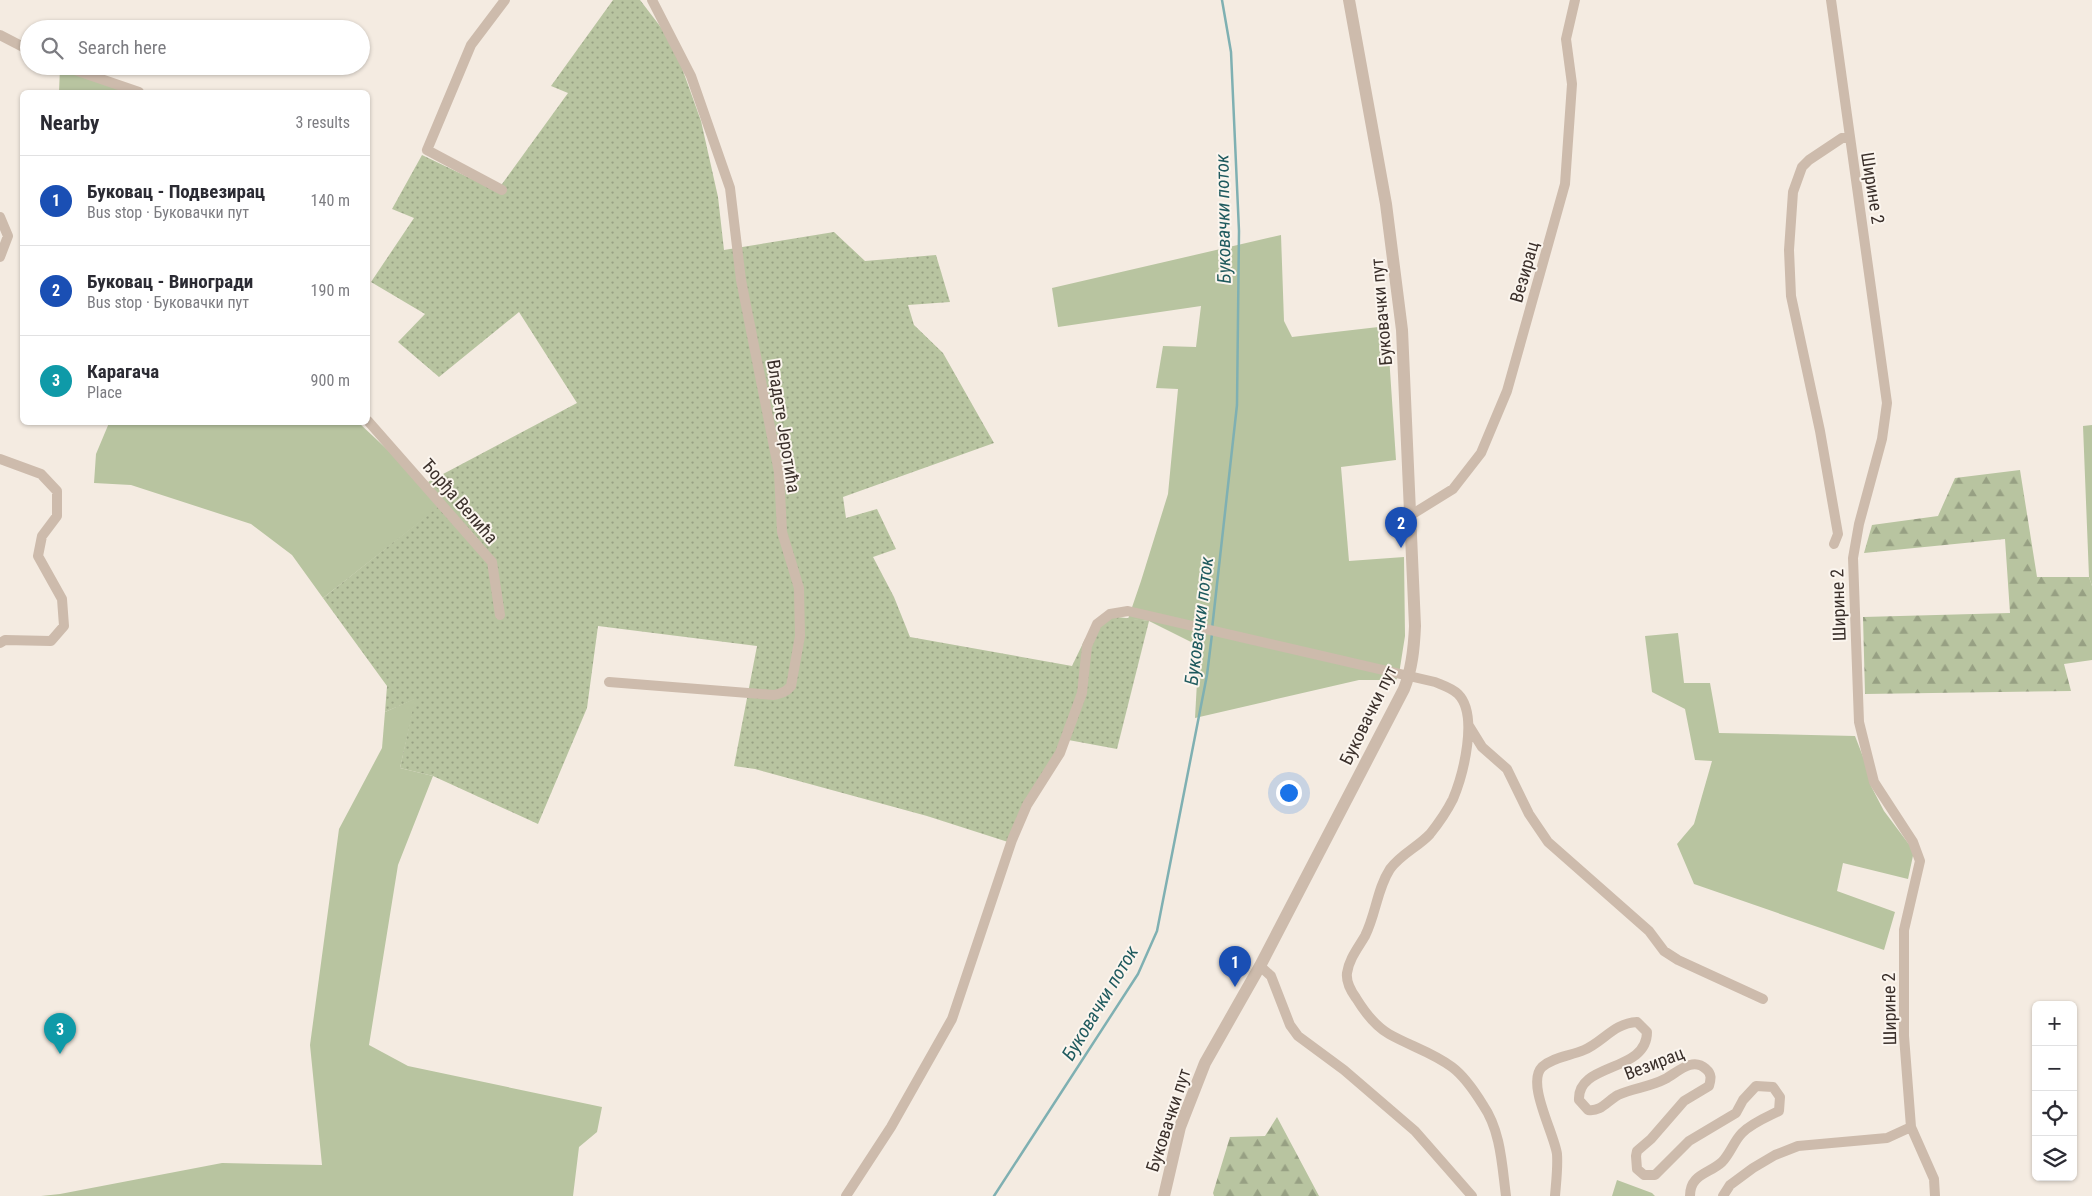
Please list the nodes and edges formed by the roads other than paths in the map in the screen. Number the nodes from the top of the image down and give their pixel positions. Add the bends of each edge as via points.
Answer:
1 (505, 0) edge
2 (652, 0) edge
3 (1349, 0) edge
4 (1575, 0) edge
5 (1831, 0) edge
6 (0, 36) edge
7 (20, 46) edge
8 (89, 75) edge
9 (133, 90) edge
10 (1849, 137) junction
11 (502, 190) dead end
12 (0, 217) edge
13 (0, 257) edge
14 (370, 423) edge
15 (0, 459) edge
16 (1410, 515) junction
17 (1834, 544) dead end
18 (500, 615) dead end
19 (0, 643) edge
20 (1409, 675) junction
21 (609, 682) dead end
22 (1469, 726) junction
23 (1260, 966) junction
24 (1763, 999) dead end
25 (1911, 1127) junction
26 (846, 1196) edge
27 (1164, 1196) edge
28 (1472, 1196) edge
29 (1506, 1196) edge
30 (1555, 1196) edge
31 (1690, 1196) edge
32 (1723, 1196) edge
33 (1935, 1196) edge

1 - 11 street via 471,45 427,150
2 - 21 street, Владете Јеротића via 691,76 730,188 741,280 780,472 782,532 799,588 800,636 791,686 781,694
3 - 16 street, Буковачки пут via 1395,265 1402,332
4 - 16 street, Везирац via 1566,39 1572,84 1565,184 1507,391 1481,453 1453,489
5 - 10 street, Ширине 2
6 - 7 street
8 - 9 street
10 - 17 street via 1842,138 1802,167 1794,192 1789,250 1791,296 1838,534
10 - 25 street, Ширине 2 via 1887,404 1882,439 1853,558 1859,722 1874,782 1913,842 1920,861 1904,930 1904,1036
12 - 13 street via 8,236
14 - 18 street, Ђорђа Велића via 492,562
15 - 19 street via 41,474 57,492 57,516 42,536 38,556 62,599 64,626 51,641 5,640
16 - 20 street, Буковачки пут via 1415,626
20 - 22 street via 1435,682 1459,694 1467,710
20 - 23 street, Буковачки пут
20 - 26 street via 1128,611 1110,614 1097,624 1087,646 1082,694 1060,753 1027,805 1012,840 952,1019 891,1127
22 - 24 street via 1482,746 1507,769 1529,814 1548,842 1649,931 1664,951
22 - 29 street via 1452,800 1428,835 1390,870 1347,975 1351,990 1366,1013 1387,1033 1427,1051 1453,1068 1484,1106 1501,1153
23 - 27 street, Буковачки пут via 1196,1083 1180,1127
23 - 28 street via 1272,976 1290,1026 1298,1036 1344,1070 1415,1131
25 - 32 street via 1887,1138 1798,1146 1753,1168 1730,1185
25 - 33 street, Ширине 2 via 1934,1179
30 - 31 street, Везирац via 1557,1155 1537,1096 1541,1068 1555,1059 1585,1050 1622,1025 1637,1022 1647,1032 1647,1041 1638,1055 1591,1078 1583,1086 1578,1092 1579,1100 1588,1110 1595,1111 1628,1091 1664,1080 1687,1065 1703,1066 1711,1078 1709,1086 1684,1101 1637,1151 1637,1169 1644,1174 1655,1175 1689,1141 1736,1113 1756,1086 1773,1087 1780,1097 1779,1111 1742,1133 1723,1161 1700,1174 1690,1189

